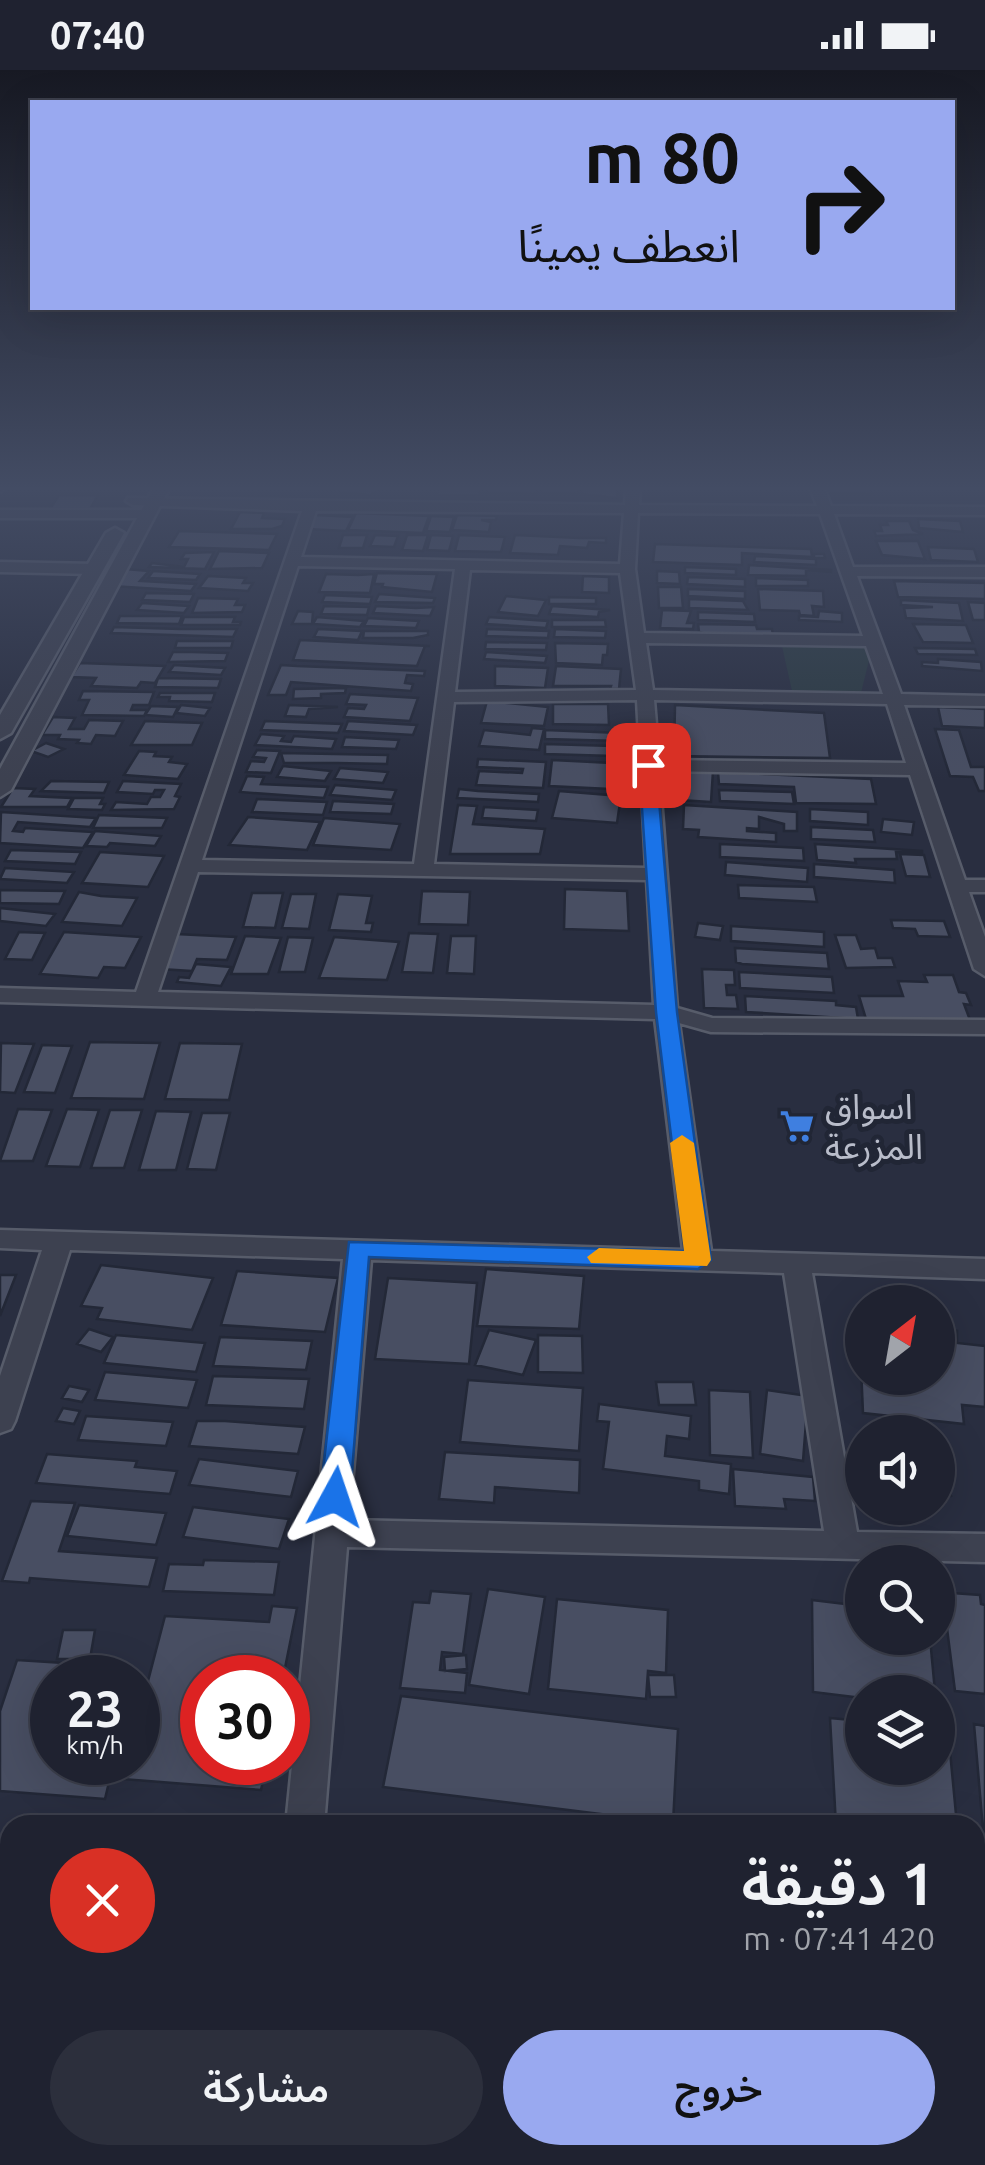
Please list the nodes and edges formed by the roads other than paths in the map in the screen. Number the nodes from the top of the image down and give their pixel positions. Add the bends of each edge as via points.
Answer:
1 (85, 585) edge
2 (102, 585) edge
3 (284, 585) edge
4 (460, 585) edge
5 (629, 585) edge
6 (854, 585) edge
7 (636, 638) junction
8 (872, 640) junction
9 (645, 695) junction
10 (446, 697) junction
11 (894, 700) junction
12 (985, 701) edge
13 (0, 734) edge
14 (648, 765) junction
15 (916, 770) junction
16 (0, 790) edge
17 (188, 866) junction
18 (423, 870) junction
19 (655, 874) junction
20 (956, 886) junction
21 (985, 886) edge
22 (985, 969) edge
23 (0, 995) edge
24 (144, 1001) junction
25 (666, 1012) junction
26 (985, 1027) edge
27 (0, 1239) edge
28 (59, 1241) junction
29 (358, 1248) junction
30 (698, 1260) junction
31 (798, 1265) junction
32 (985, 1269) edge
33 (0, 1422) edge
34 (332, 1532) junction
35 (843, 1547) junction
36 (985, 1548) edge
37 (306, 1815) edge

1 - 13 street
2 - 16 street
3 - 17 street
4 - 10 street
5 - 7 street
6 - 8 street
7 - 8 street
7 - 9 street
8 - 11 street
9 - 10 street
9 - 11 street
9 - 14 street
10 - 18 street
11 - 12 street
11 - 15 street
14 - 15 street
14 - 19 street
15 - 20 street
17 - 18 street
17 - 24 street
18 - 19 street
19 - 25 street
20 - 21 street
20 - 22 street
23 - 24 street
24 - 25 street
25 - 26 street via 712,1025
25 - 30 street
27 - 28 street
28 - 29 street
28 - 33 street
29 - 30 street
29 - 34 street
30 - 31 street
31 - 32 street
31 - 35 street
34 - 35 street
34 - 37 street
35 - 36 street

